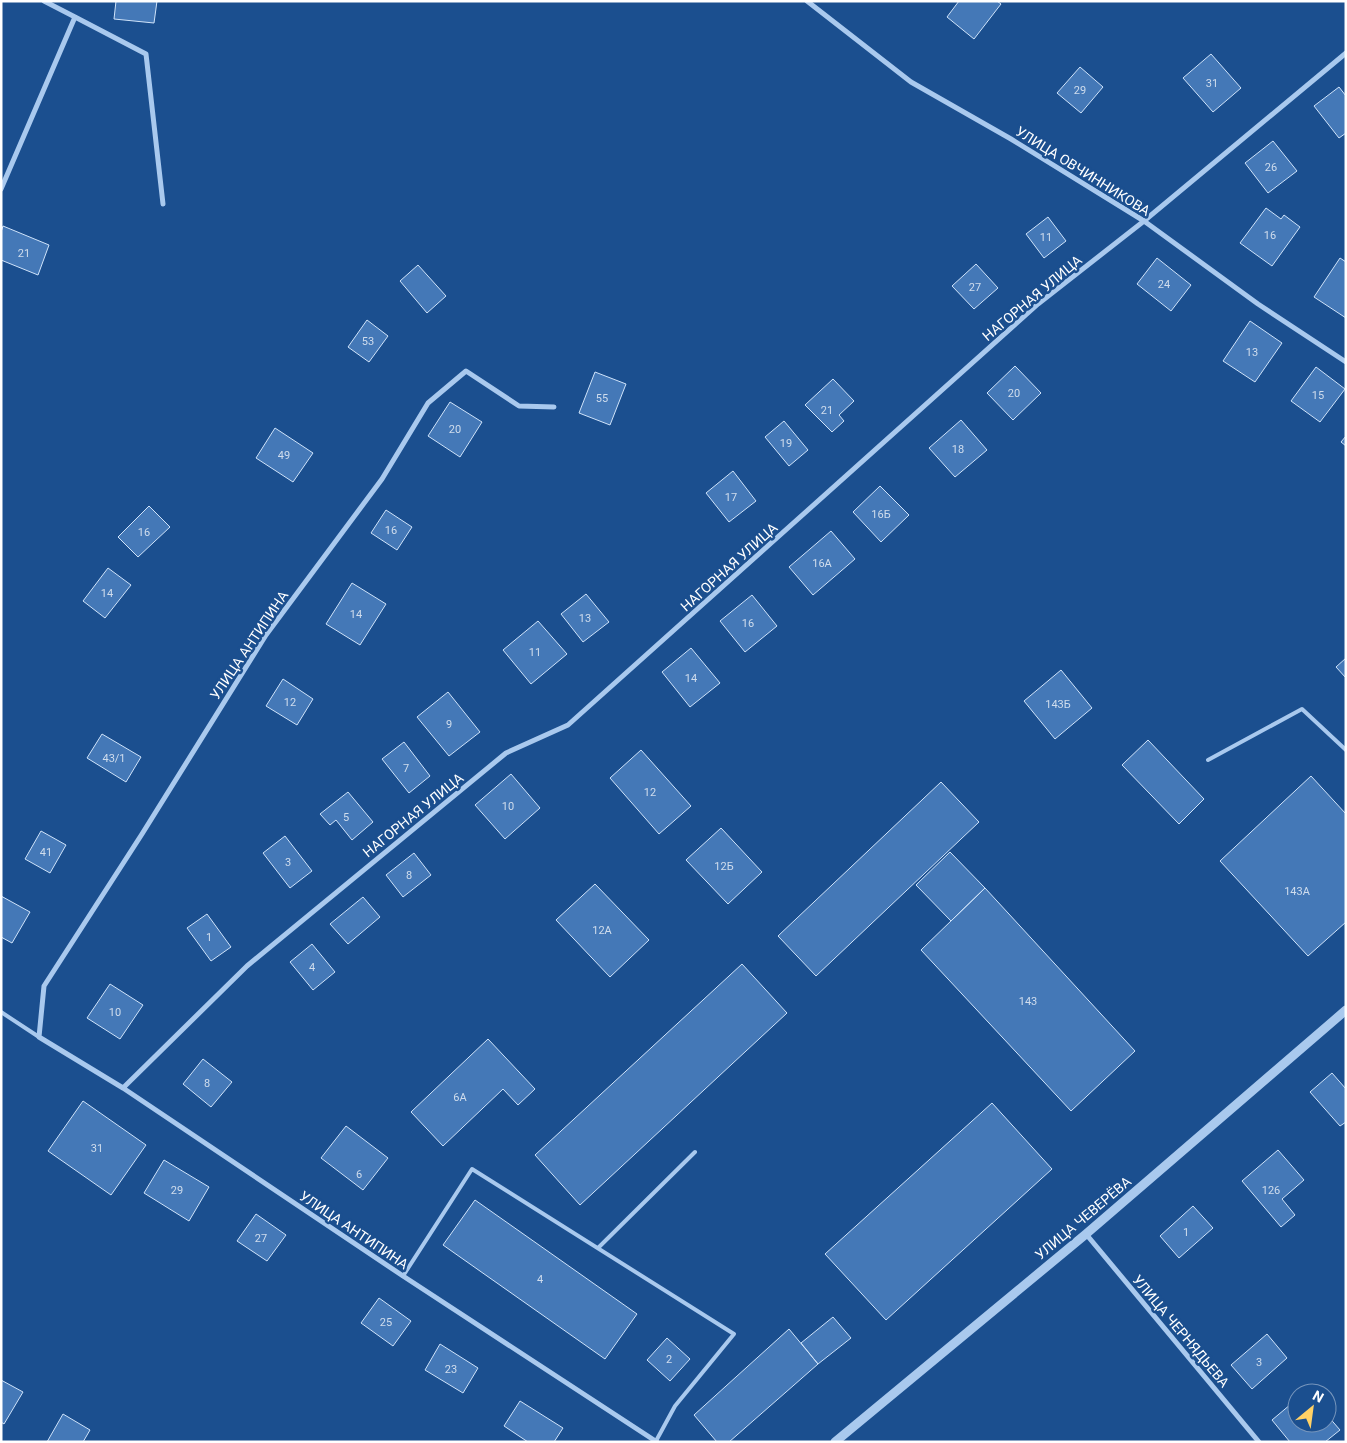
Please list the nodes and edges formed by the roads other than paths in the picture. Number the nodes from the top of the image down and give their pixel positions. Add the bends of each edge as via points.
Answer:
1 (44, 1) edge
2 (807, 1) edge
3 (75, 17) junction
4 (1346, 53) edge
5 (1, 190) edge
6 (163, 204) dead end
7 (1144, 221) junction
8 (1346, 362) edge
9 (554, 407) dead end
10 (1346, 750) edge
11 (1208, 760) dead end
12 (1346, 1010) edge
13 (1, 1012) edge
14 (39, 1037) junction
15 (123, 1088) junction
16 (696, 1152) dead end
17 (1086, 1234) junction
18 (598, 1248) junction
19 (403, 1276) junction
20 (657, 1441) edge
21 (835, 1442) edge
22 (1259, 1442) edge

1 - 3 street
2 - 7 street, УЛИЦА ОВЧИННИКОВА via 911,82 1010,138
3 - 5 street
3 - 6 street via 146,54
4 - 7 street, НАГОРНАЯ УЛИЦА
7 - 8 street, УЛИЦА ОВЧИННИКОВА via 1258,304
7 - 15 street, НАГОРНАЯ УЛИЦА via 1038,304 568,726 506,753 247,966
9 - 14 street, УЛИЦА АНТИПИНА via 519,406 466,371 428,403 382,479 266,635 44,986
10 - 11 lane via 1302,709
12 - 17 street, УЛИЦА ЧЕВЕРЁВА
13 - 14 lane, УЛИЦА АНТИПИНА
14 - 15 street, УЛИЦА АНТИПИНА
15 - 19 street, УЛИЦА АНТИПИНА
16 - 18 lane
17 - 21 street, УЛИЦА ЧЕВЕРЁВА
17 - 22 street, УЛИЦА ЧЕРНЯДЬЕВА
18 - 19 lane via 472,1169
18 - 20 lane via 734,1334 675,1406
19 - 20 street, УЛИЦА АНТИПИНА

